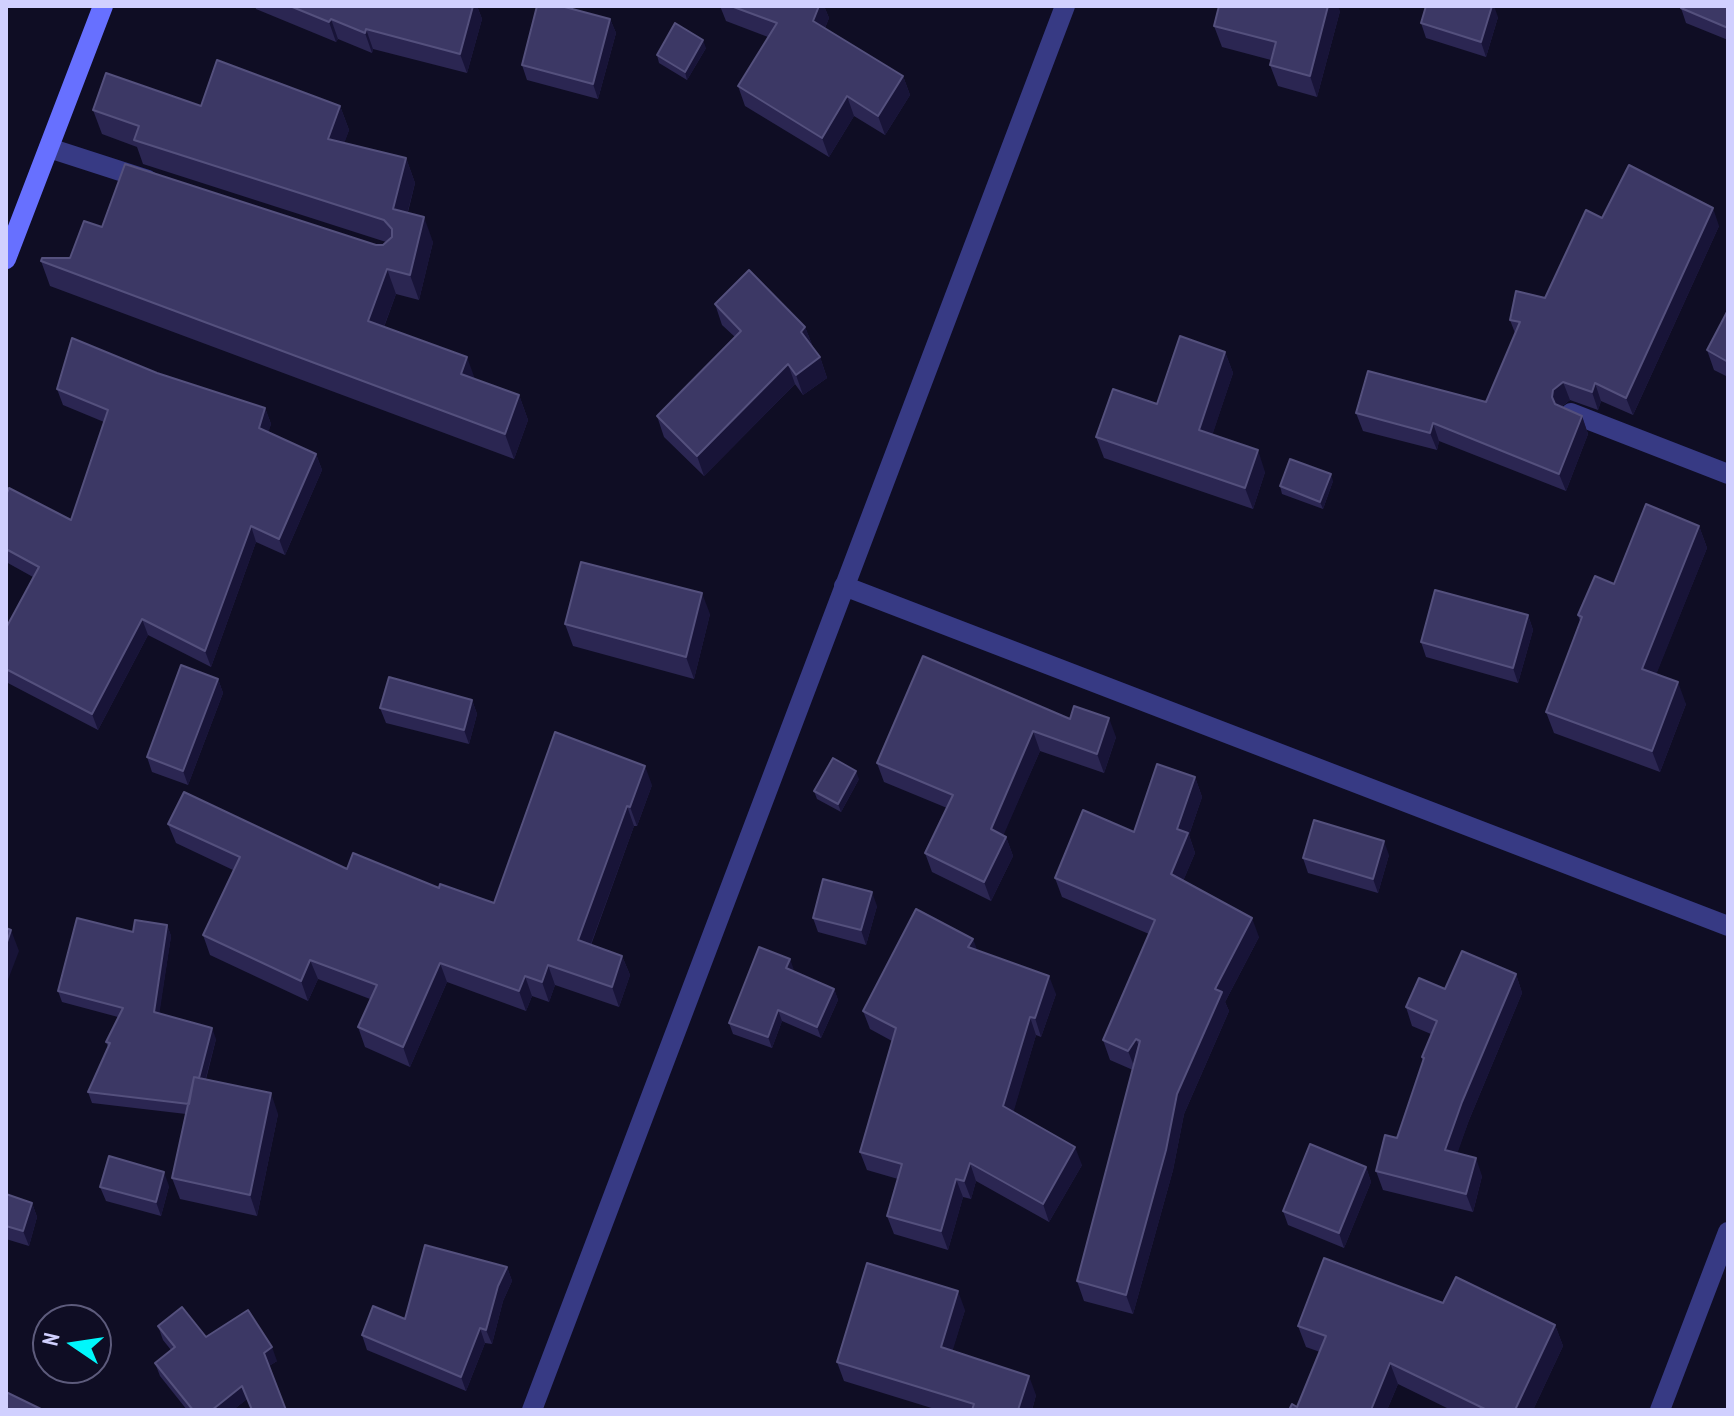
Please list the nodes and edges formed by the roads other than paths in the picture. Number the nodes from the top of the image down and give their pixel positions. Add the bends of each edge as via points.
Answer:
1 (103, 6) edge
2 (1065, 6) edge
3 (49, 148) junction
4 (167, 186) edge
5 (6, 259) edge
6 (1571, 413) edge
7 (1728, 474) edge
8 (844, 586) junction
9 (1728, 926) edge
10 (1728, 1232) edge
11 (532, 1410) edge
12 (1660, 1410) edge

1 - 3 street
2 - 8 street
3 - 4 street
3 - 5 street
6 - 7 street
8 - 9 street
8 - 11 street
10 - 12 street

